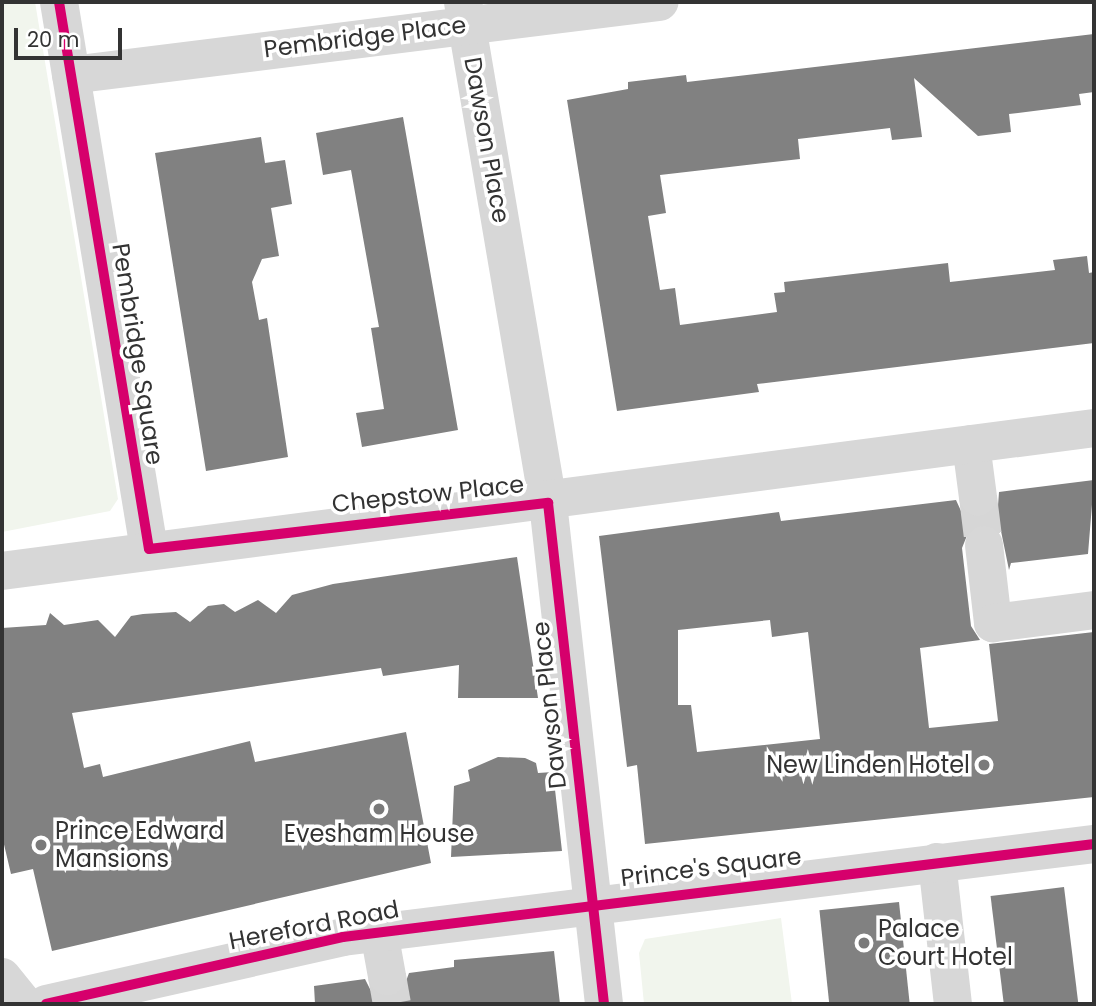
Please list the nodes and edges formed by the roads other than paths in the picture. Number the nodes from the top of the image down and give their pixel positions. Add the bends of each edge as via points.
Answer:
1 (59, 2) edge
2 (659, 2) edge
3 (465, 13) edge
4 (71, 75) junction
5 (1094, 428) edge
6 (971, 444) junction
7 (978, 497) tunnel mouth
8 (548, 503) junction
9 (984, 545) tunnel mouth
10 (149, 549) junction
11 (2, 572) edge
12 (1094, 610) edge
13 (1094, 844) edge
14 (937, 862) junction
15 (593, 902) junction
16 (379, 932) junction
17 (387, 976) tunnel mouth
18 (46, 1004) edge
19 (604, 1004) edge
20 (953, 1004) edge

1 - 4 street, Pembridge Square
2 - 3 street, Pembridge Place
3 - 4 street, Pembridge Place
3 - 8 street, Dawson Place
4 - 10 street, Pembridge Square
5 - 6 street, Chepstow Place
6 - 7 street
6 - 8 street, Chepstow Place
8 - 10 street, Chepstow Place
8 - 15 street, Dawson Place
9 - 12 street via 993,623
10 - 11 street
13 - 14 street, Prince's Square
14 - 15 street, Prince's Square
14 - 20 street
15 - 16 street, Hereford Road
15 - 19 street, Prince's Square
16 - 17 street
16 - 18 street, Hereford Road

